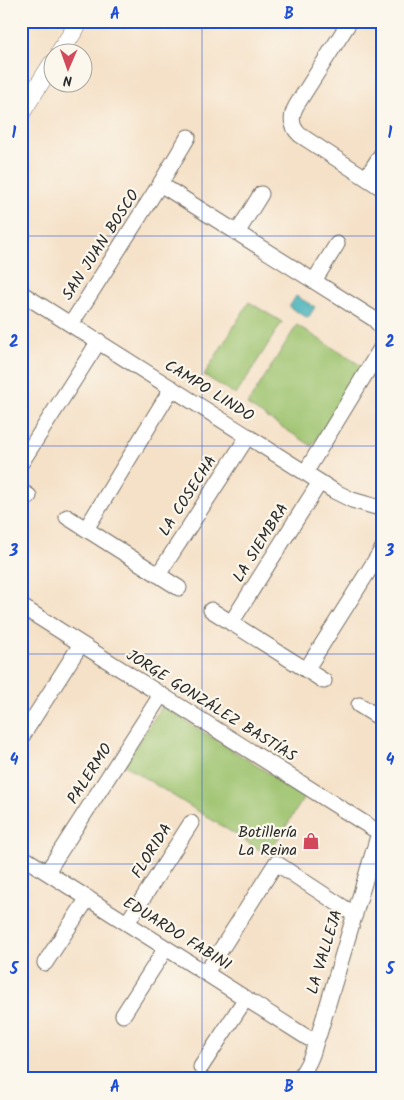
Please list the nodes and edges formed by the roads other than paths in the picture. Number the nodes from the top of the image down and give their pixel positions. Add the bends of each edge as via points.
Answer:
1 (80, 21) edge
2 (350, 21) edge
3 (66, 42) edge
4 (42, 80) edge
5 (21, 113) edge
6 (188, 137) dead end
7 (383, 152) edge
8 (366, 178) junction
9 (160, 184) junction
10 (383, 189) edge
11 (260, 194) dead end
12 (237, 233) junction
13 (337, 244) dead end
14 (314, 281) junction
15 (22, 294) edge
16 (71, 324) junction
17 (383, 329) edge
18 (98, 341) junction
19 (381, 353) edge
20 (172, 388) junction
21 (248, 436) junction
22 (21, 463) edge
23 (305, 472) junction
24 (320, 482) junction
25 (377, 508) edge
26 (67, 517) dead end
27 (383, 521) edge
28 (86, 529) junction
29 (383, 548) edge
30 (158, 575) junction
31 (178, 588) dead end
32 (21, 606) edge
33 (211, 610) dead end
34 (231, 623) junction
35 (82, 644) junction
36 (306, 670) junction
37 (324, 681) dead end
38 (161, 695) junction
39 (359, 705) dead end
40 (382, 718) edge
41 (21, 738) edge
42 (190, 823) dead end
43 (381, 834) edge
44 (21, 856) edge
45 (47, 872) junction
46 (88, 898) junction
47 (355, 915) junction
48 (127, 923) junction
49 (166, 948) junction
50 (45, 963) dead end
51 (206, 973) junction
52 (246, 998) junction
53 (123, 1015) dead end
54 (315, 1039) junction
55 (201, 1067) dead end
56 (299, 1079) edge

1 - 3 street
2 - 8 street via 296,106 292,122 296,132
4 - 5 street
6 - 9 street, SAN JUAN BOSCO
7 - 8 street
8 - 10 street
9 - 12 street, SAN JUAN BOSCO
9 - 16 street, SAN JUAN BOSCO
11 - 12 street
12 - 14 street, SAN JUAN BOSCO
13 - 14 street
14 - 17 street, SAN JUAN BOSCO via 374,319
15 - 16 street, CAMPO LINDO
16 - 18 street, CAMPO LINDO
18 - 20 street, CAMPO LINDO
18 - 22 street
19 - 23 street
20 - 21 street, CAMPO LINDO
20 - 28 street
21 - 23 street, CAMPO LINDO
21 - 30 street, LA COSECHA
23 - 24 street, CAMPO LINDO
24 - 25 street, CAMPO LINDO via 352,500
24 - 34 street, LA SIEMBRA
25 - 27 street
26 - 28 street
28 - 30 street
29 - 36 street
30 - 31 street
32 - 35 street, JORGE GONZÁLEZ BASTÍAS
33 - 34 street
34 - 36 street
35 - 38 street, JORGE GONZÁLEZ BASTÍAS
35 - 41 street
36 - 37 street
38 - 43 street, JORGE GONZÁLEZ BASTÍAS
38 - 45 street, PALERMO
39 - 40 street
42 - 48 street, FLORIDA
43 - 47 street, LA VALLEJA
44 - 45 street, EDUARDO FABINI
45 - 46 street, EDUARDO FABINI
46 - 48 street, EDUARDO FABINI
46 - 50 street
47 - 51 street via 276,863
47 - 54 street, LA VALLEJA via 320,1034
48 - 49 street, EDUARDO FABINI
49 - 51 street, EDUARDO FABINI
49 - 53 street
51 - 52 street, EDUARDO FABINI
52 - 54 street, EDUARDO FABINI via 308,1038
52 - 55 street
54 - 56 street, LA VALLEJA via 312,1054

